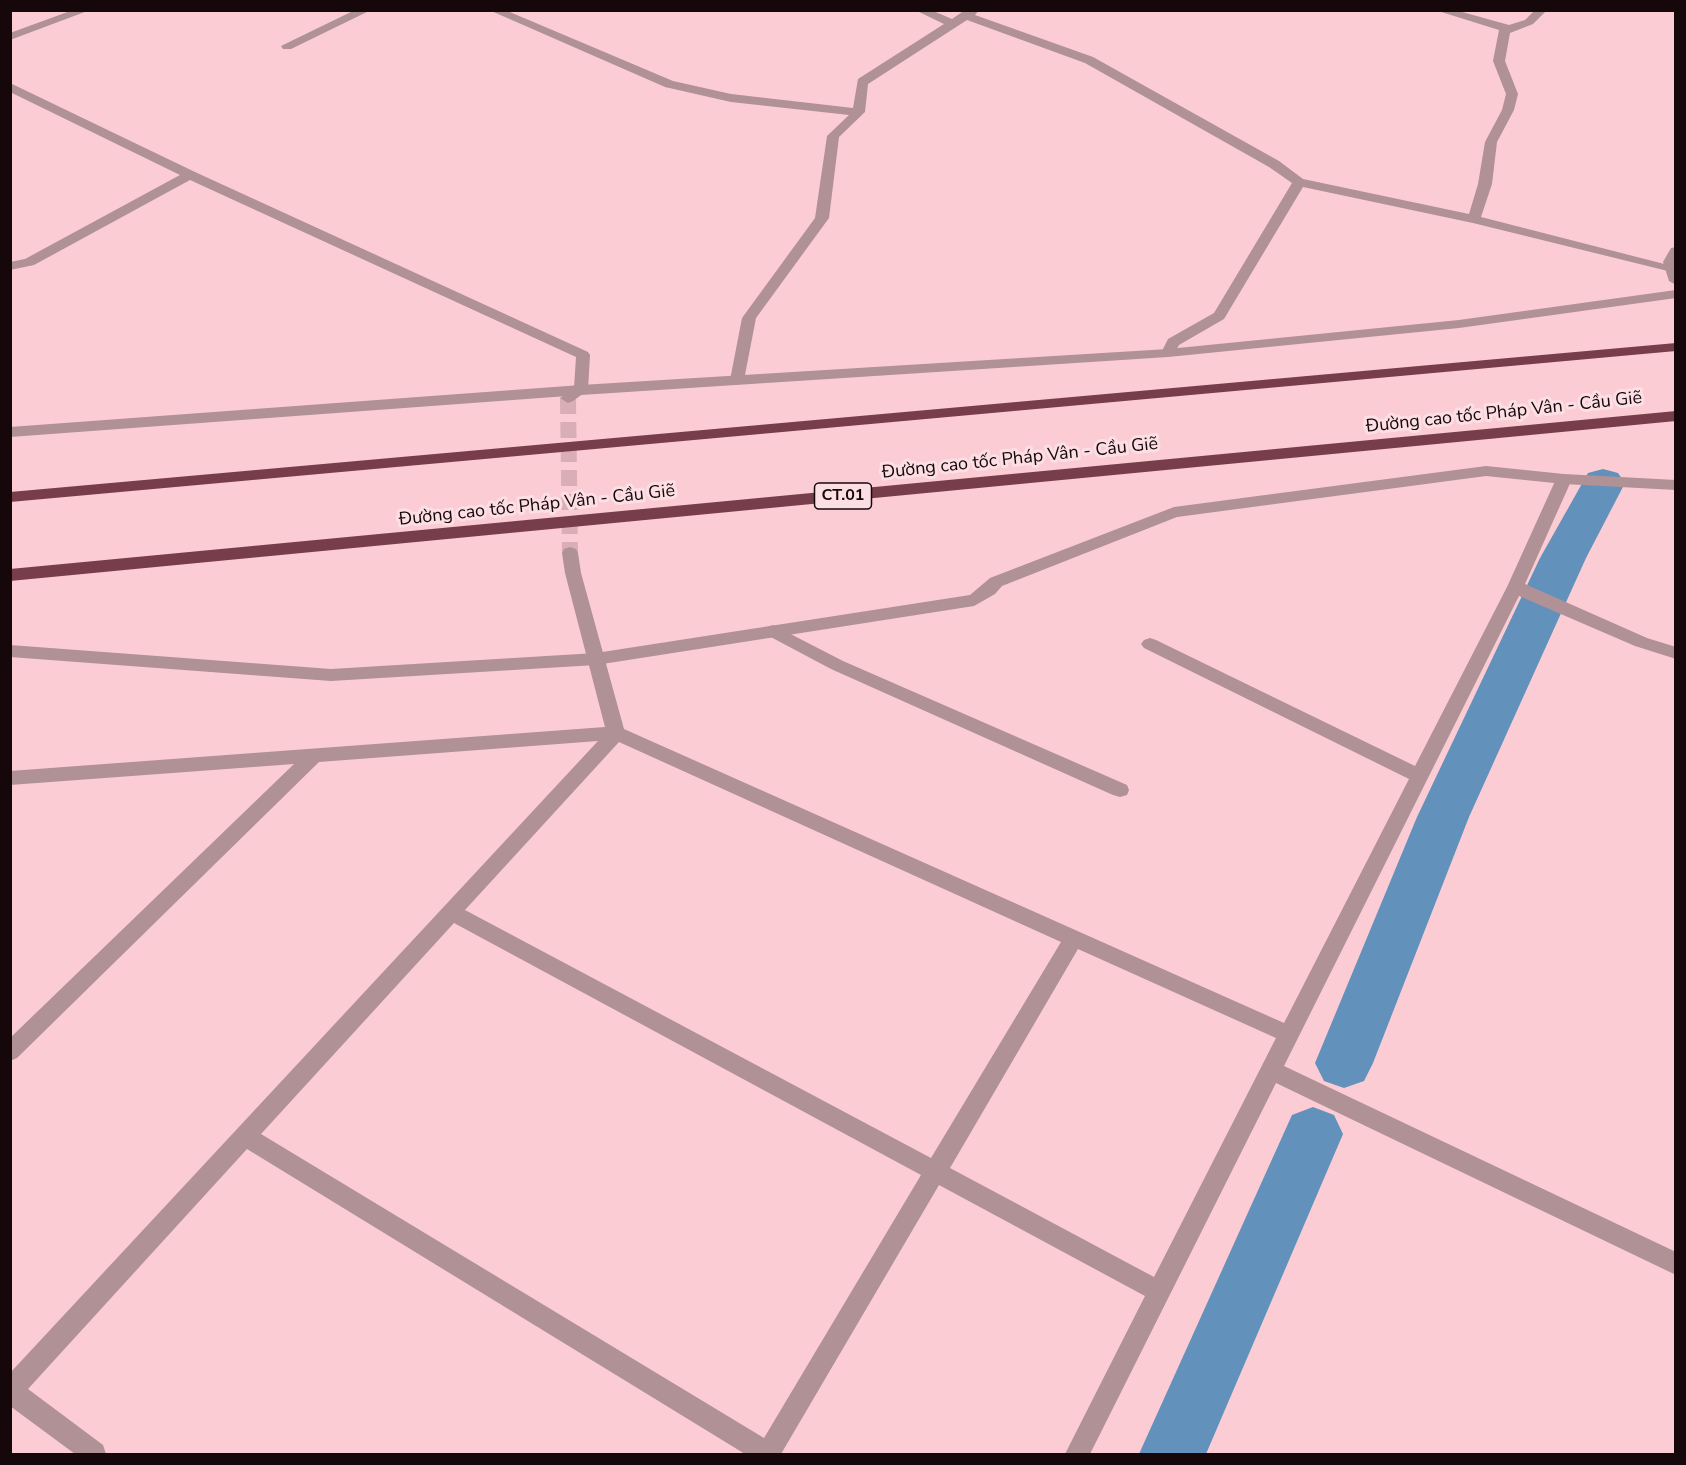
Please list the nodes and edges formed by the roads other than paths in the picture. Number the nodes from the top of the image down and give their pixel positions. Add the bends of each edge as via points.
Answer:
1 (85, 10) edge
2 (366, 10) edge
3 (494, 10) edge
4 (920, 10) edge
5 (1440, 10) edge
6 (1542, 10) edge
7 (971, 13) edge
8 (954, 24) junction
9 (1509, 29) junction
10 (10, 37) edge
11 (287, 46) dead end
12 (10, 87) edge
13 (859, 112) junction
14 (190, 175) junction
15 (1299, 182) junction
16 (1474, 219) junction
17 (1676, 250) edge
18 (10, 266) edge
19 (1674, 275) edge
20 (1676, 294) edge
21 (1676, 347) edge
22 (1168, 353) junction
23 (737, 380) junction
24 (574, 394) junction
25 (1676, 416) edge
26 (10, 432) edge
27 (1564, 479) junction
28 (1676, 484) edge
29 (10, 497) edge
30 (570, 553) tunnel mouth
31 (10, 575) edge
32 (1516, 588) junction
33 (772, 631) junction
34 (1150, 644) dead end
35 (593, 650) junction
36 (10, 651) edge
37 (1676, 653) edge
38 (616, 733) junction
39 (314, 756) junction
40 (1418, 775) junction
41 (10, 778) edge
42 (1120, 789) dead end
43 (451, 912) junction
44 (1074, 938) junction
45 (1290, 1035) junction
46 (10, 1052) edge
47 (1272, 1071) junction
48 (246, 1137) junction
49 (935, 1172) junction
50 (1676, 1264) edge
51 (1160, 1292) junction
52 (11, 1391) edge
53 (94, 1455) edge
54 (767, 1455) edge
55 (1077, 1455) edge

1 - 10 street
2 - 11 street
3 - 13 street via 669,84 731,98
4 - 8 street
5 - 9 street
6 - 9 street via 1529,22
7 - 8 street
7 - 15 street via 1089,60 1274,164
8 - 13 street via 862,82
9 - 16 street via 1504,31 1499,61 1512,94 1491,142 1485,184
12 - 14 street
13 - 23 street via 833,136 822,218 750,318
14 - 18 street via 30,262
14 - 24 street via 583,355
15 - 16 street
15 - 22 street via 1219,316 1173,342
16 - 19 street
17 - 19 street via 1670,262
20 - 22 street via 1459,324
21 - 29 highway
22 - 23 street
23 - 24 street
24 - 26 street
25 - 31 highway, Đường cao tốc Pháp Vân - Cầu Giẽ / CT.01
27 - 28 street
27 - 32 street
27 - 33 street via 1486,471 1174,512 996,582 974,600
30 - 35 street
32 - 37 street via 1636,640
32 - 40 street
33 - 35 street
33 - 42 street via 837,665
34 - 40 street
35 - 36 street via 331,675
35 - 38 street
38 - 39 street
38 - 43 street
38 - 44 street
39 - 41 street
39 - 46 street
40 - 45 street
43 - 48 street
43 - 49 street
44 - 45 street
44 - 49 street
45 - 47 street
47 - 50 street
47 - 51 street
48 - 52 street
48 - 54 street
49 - 51 street
49 - 54 street
51 - 55 street
52 - 53 street

